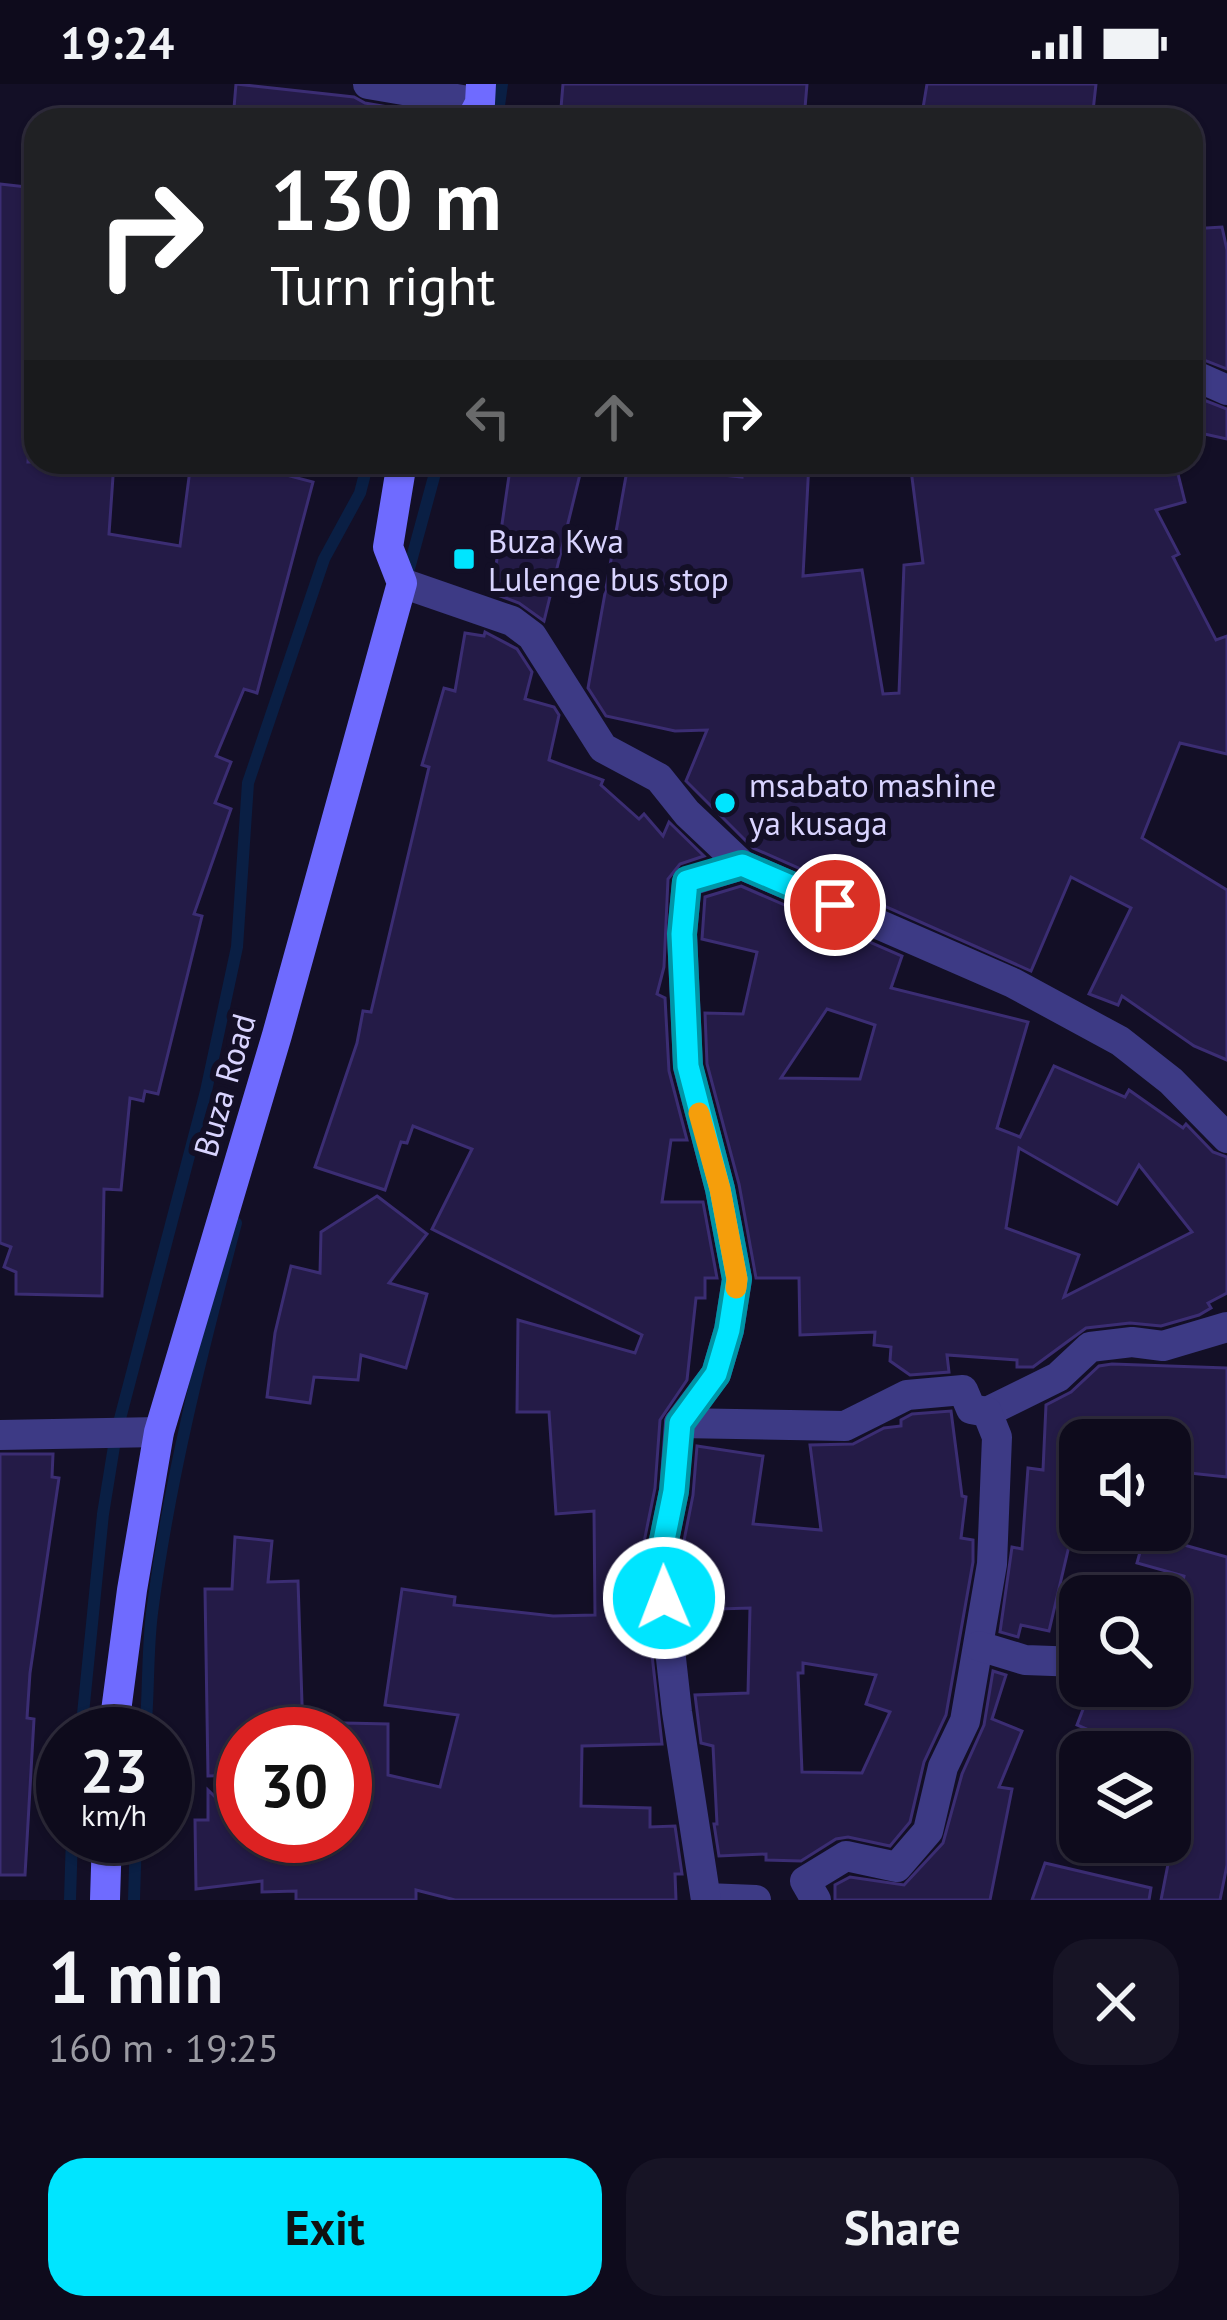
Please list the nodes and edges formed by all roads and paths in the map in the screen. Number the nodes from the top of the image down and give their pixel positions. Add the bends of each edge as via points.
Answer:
1 (368, 84) edge
2 (477, 102) edge
3 (400, 474) edge
4 (402, 583) junction
5 (742, 865) junction
6 (1227, 1138) edge
7 (1227, 1327) edge
8 (987, 1412) junction
9 (680, 1423) junction
10 (158, 1432) junction
11 (0, 1435) edge
12 (979, 1646) junction
13 (1059, 1661) edge
14 (117, 1707) edge
15 (107, 1863) edge
16 (706, 1899) edge
17 (106, 1900) edge
18 (756, 1900) edge
19 (816, 1900) edge

1 - 2 street
3 - 4 main road, Buza Road via 388,547
4 - 5 street via 512,621 532,636 603,748 659,778
4 - 10 main road, Buza Road
5 - 6 street via 1013,983 1120,1041
5 - 9 street via 687,881 688,1066 737,1279 716,1374
7 - 8 street via 1163,1346 1090,1347 1058,1377
8 - 9 street via 971,1409 963,1390 907,1395 844,1426
8 - 12 street via 997,1438
9 - 16 street via 660,1560
10 - 11 street
10 - 14 main road, Buza Road
12 - 13 street
12 - 19 street via 965,1721 943,1767 928,1831 897,1867 846,1856 805,1880
15 - 17 main road
16 - 18 street

